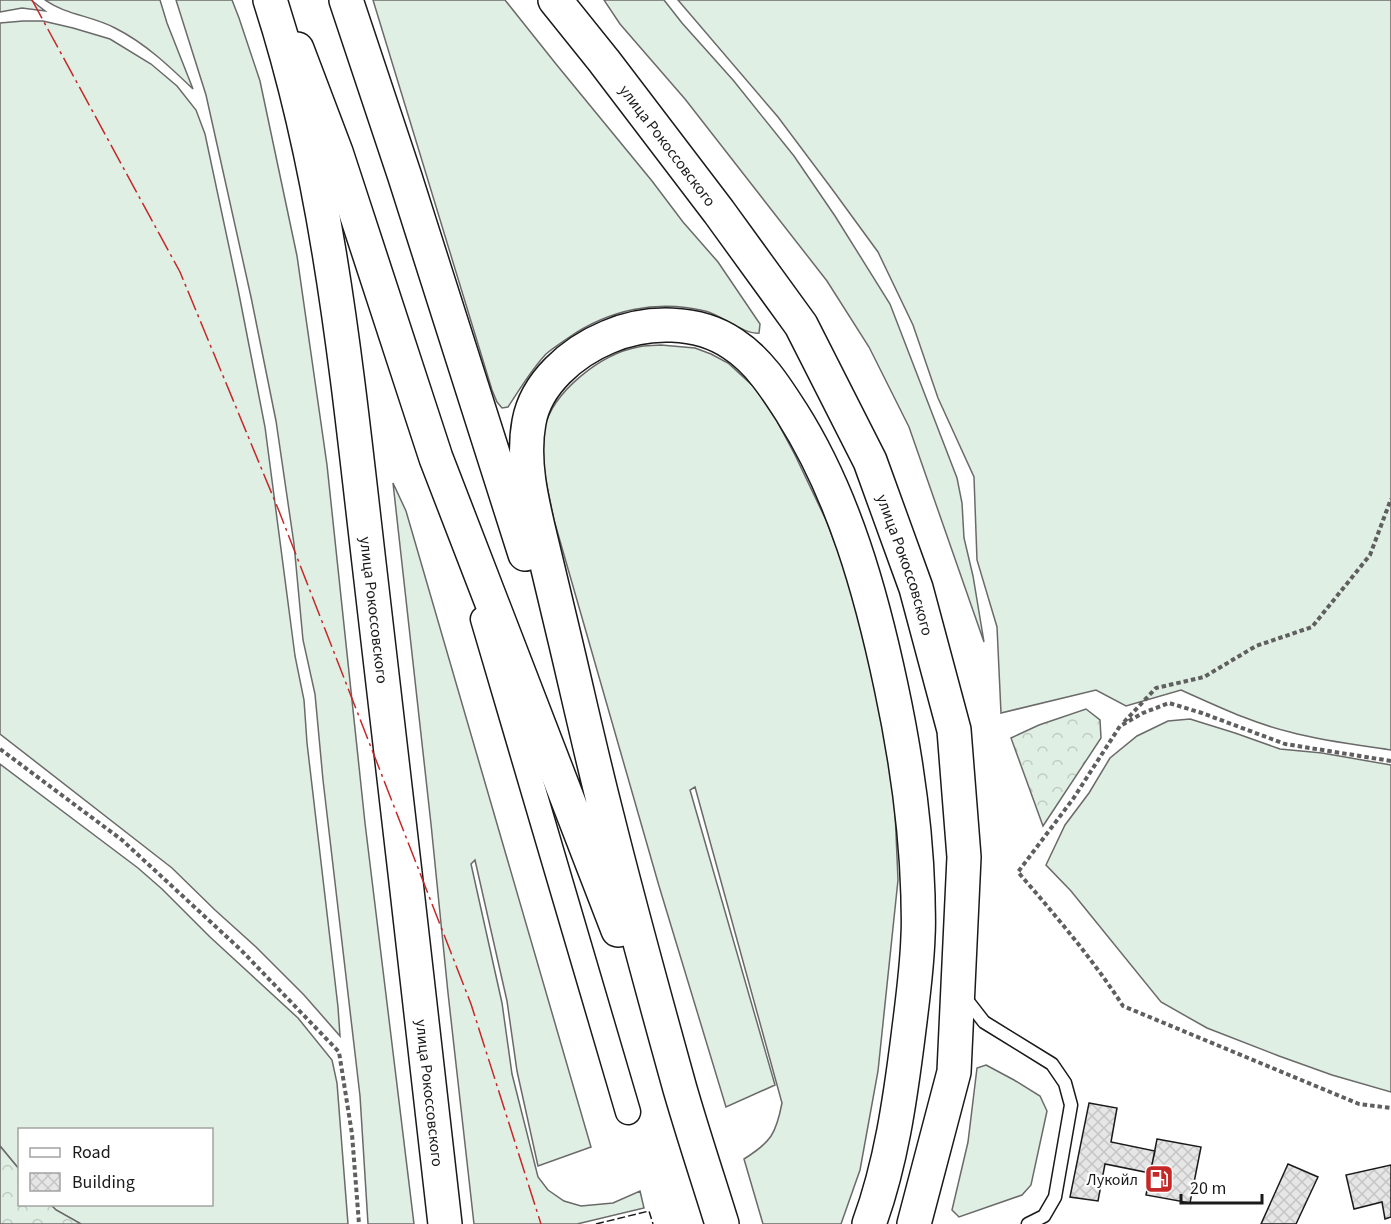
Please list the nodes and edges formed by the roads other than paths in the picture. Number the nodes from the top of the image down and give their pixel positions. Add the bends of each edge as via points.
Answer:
1 (270, 0) edge
2 (276, 0) edge
3 (346, 0) edge
4 (555, 0) edge
5 (436, 458) junction
6 (606, 813) junction
7 (957, 988) junction
8 (681, 1093) junction
9 (628, 1112) dead end
10 (445, 1224) edge
11 (722, 1224) edge
12 (869, 1224) edge
13 (914, 1224) edge
14 (1028, 1224) edge

1 - 10 main road, улица Рокоссовского via 312,156 343,334
2 - 5 main road via 336,152
3 - 6 main road
4 - 7 main road, улица Рокоссовского via 719,212 801,326 870,460 916,588 954,730 964,857
5 - 8 main road
5 - 9 street
6 - 8 main road
6 - 12 main road via 538,527 528,476 529,422 536,399 550,378 585,349 626,330 684,325 732,343 754,362 800,426 818,459 863,570 896,706 915,824 919,934 896,1121
7 - 13 main road, улица Рокоссовского via 954,1072
7 - 14 lane via 984,1022 1052,1064 1065,1083 1071,1105 1055,1197 1044,1216
8 - 11 main road

